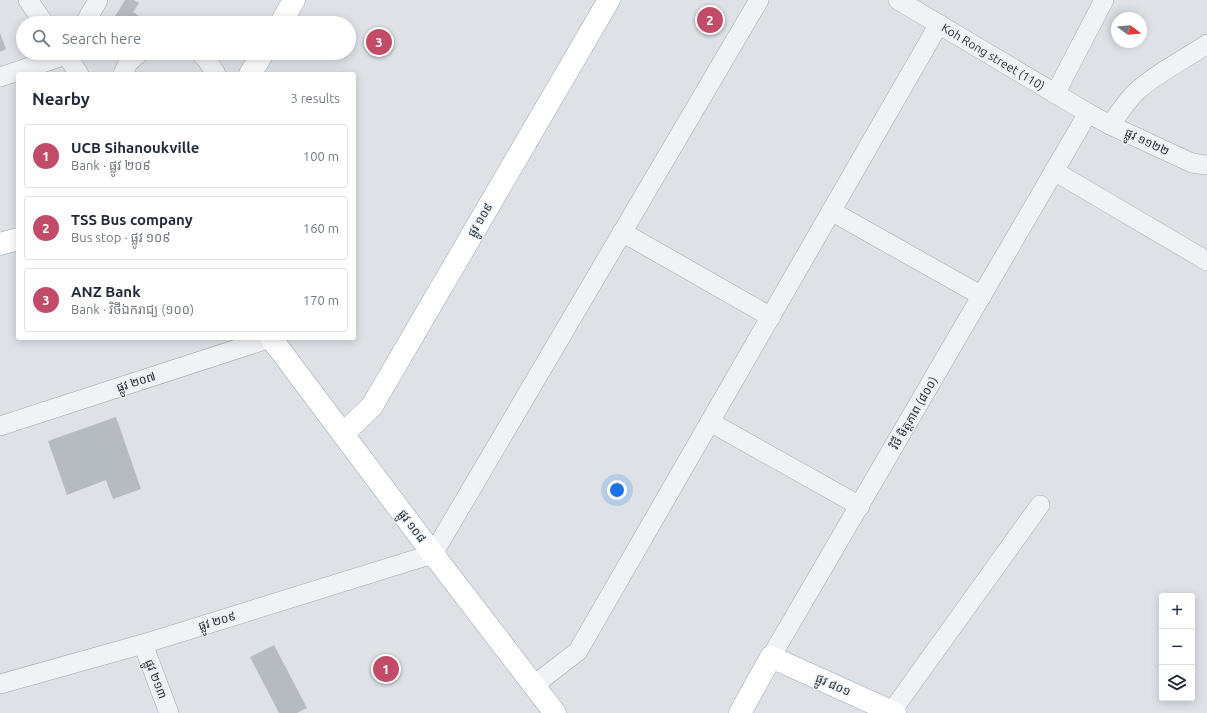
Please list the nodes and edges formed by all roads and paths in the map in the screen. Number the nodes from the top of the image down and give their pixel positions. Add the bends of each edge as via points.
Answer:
1 (28, 0) edge
2 (98, 0) edge
3 (294, 0) edge
4 (609, 0) edge
5 (759, 0) edge
6 (898, 0) edge
7 (1104, 0) edge
8 (919, 5) edge
9 (39, 16) edge
10 (89, 16) edge
11 (285, 16) edge
12 (939, 24) junction
13 (1207, 44) edge
14 (49, 60) edge
15 (70, 60) edge
16 (132, 60) edge
17 (207, 60) edge
18 (259, 60) edge
19 (78, 72) edge
20 (124, 72) edge
21 (215, 72) edge
22 (251, 72) edge
23 (0, 77) edge
24 (1055, 94) junction
25 (1088, 113) junction
26 (1110, 125) junction
27 (1207, 165) edge
28 (1054, 171) junction
29 (831, 211) junction
30 (622, 232) junction
31 (16, 240) edge
32 (0, 244) edge
33 (1207, 261) edge
34 (982, 296) junction
35 (771, 316) junction
36 (265, 340) edge
37 (272, 340) edge
38 (710, 422) junction
39 (0, 426) edge
40 (343, 434) junction
41 (1040, 505) dead end
42 (860, 506) junction
43 (433, 554) junction
44 (143, 644) junction
45 (772, 657) junction
46 (0, 684) edge
47 (533, 686) junction
48 (893, 712) edge
49 (169, 713) edge
50 (555, 713) edge
51 (740, 713) edge

1 - 9 street
2 - 10 street
3 - 11 main road
4 - 40 main road, ផ្លូវ ១០៩ via 372,406
5 - 30 street
6 - 8 street, Koh Rong street (110)
7 - 24 street
8 - 12 street, Koh Rong street (110)
12 - 24 street, Koh Rong street (110)
12 - 29 street
13 - 26 street via 1137,92
14 - 23 street
15 - 19 street
16 - 20 street
17 - 21 street
18 - 22 main road
24 - 25 street, Koh Rong street (110)
25 - 26 street, ផ្លូវ ១១២២
25 - 28 street, វិថី មិត្តភាព (៨០០)
26 - 27 street, ផ្លូវ ១១២២ via 1192,163
28 - 33 street
28 - 34 street, វិថី មិត្តភាព (៨០០)
29 - 34 street
29 - 35 street
30 - 35 street
30 - 43 street
31 - 32 main road
34 - 42 street, វិថី មិត្តភាព (៨០០)
35 - 38 street
36 - 39 street, ផ្លូវ ២០៧
37 - 40 main road, ផ្លូវ ១០៨
38 - 42 street
38 - 47 street via 578,651
40 - 43 main road, ផ្លូវ ១០៨
41 - 48 street
42 - 45 street, វិថី មិត្តភាព (៨០០)
43 - 44 street, ផ្លូវ ២០៩
43 - 47 main road, ផ្លូវ ១០៨
44 - 46 street, ផ្លូវ ២០៩
44 - 49 street, ផ្លូវ ២១៣
45 - 48 main road, ផ្លូវ ៨០១
45 - 51 main road, វិថី មិត្តភាព (៨០០)
47 - 50 main road, ផ្លូវ ១០៨

